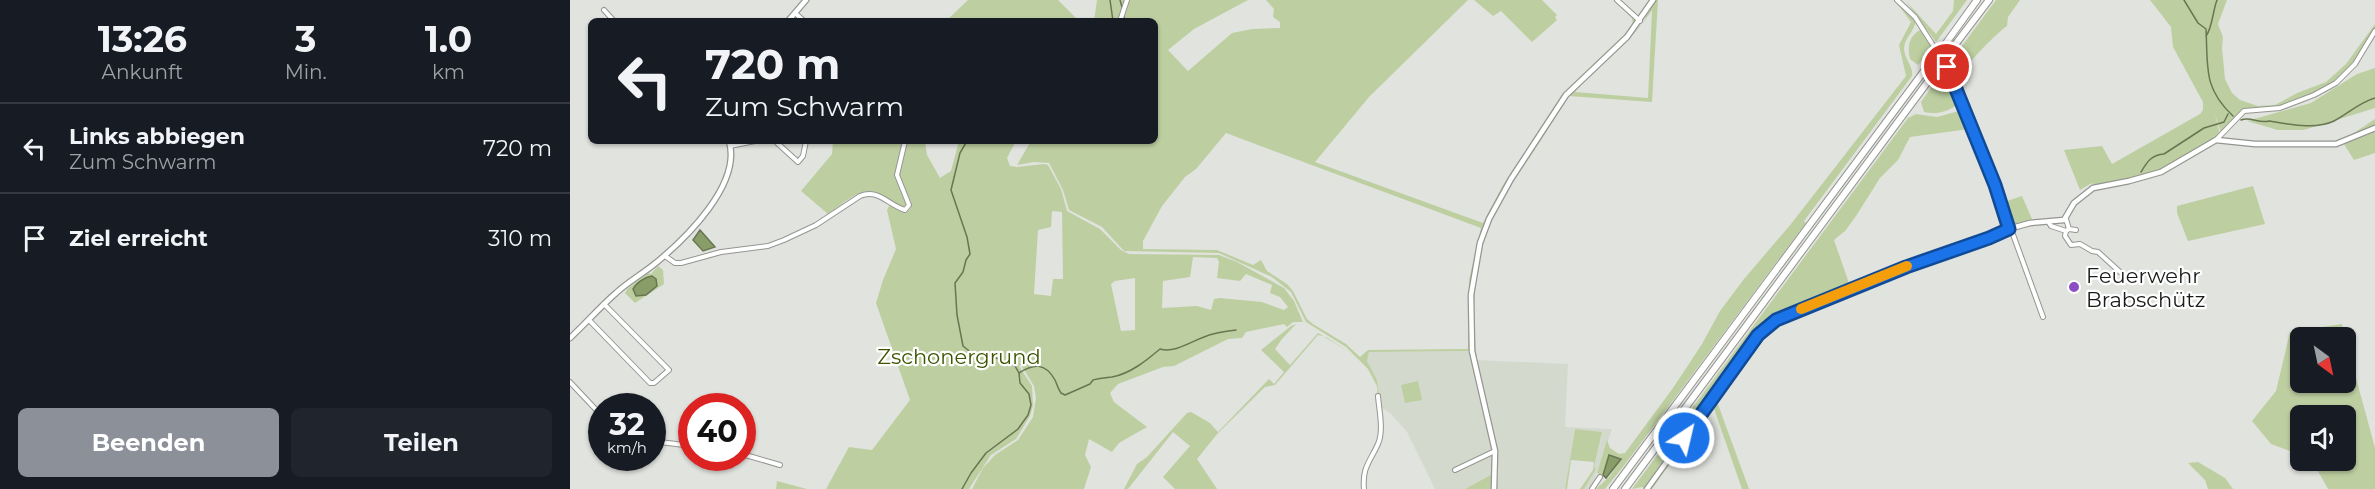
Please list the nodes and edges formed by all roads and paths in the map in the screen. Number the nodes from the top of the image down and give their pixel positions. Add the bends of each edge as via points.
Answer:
1 (806, 0) edge
2 (1127, 0) edge
3 (1617, 0) edge
4 (1653, 0) edge
5 (1897, 0) edge
6 (1977, 0) edge
7 (1989, 0) edge
8 (604, 10) dead end
9 (795, 13) junction
10 (611, 18) edge
11 (791, 18) edge
12 (801, 18) edge
13 (1121, 18) edge
14 (1640, 21) junction
15 (2375, 32) edge
16 (2375, 128) edge
17 (2216, 140) junction
18 (729, 144) edge
19 (778, 144) edge
20 (805, 144) edge
21 (904, 144) edge
22 (2066, 219) junction
23 (2049, 223) junction
24 (2009, 229) junction
25 (2068, 230) junction
26 (2076, 230) dead end
27 (664, 256) junction
28 (2120, 272) dead end
29 (604, 304) junction
30 (2043, 317) dead end
31 (589, 320) junction
32 (570, 338) edge
33 (570, 382) edge
34 (1377, 396) dead end
35 (588, 402) edge
36 (1495, 451) junction
37 (756, 458) edge
38 (780, 465) dead end
39 (1455, 470) dead end
40 (1600, 477) dead end
41 (1364, 489) edge
42 (1494, 489) edge
43 (1593, 489) edge
44 (1613, 489) edge
45 (1625, 489) edge
46 (1647, 489) edge

1 - 9 street
2 - 13 street
3 - 14 street
4 - 14 street
5 - 24 street via 1915,16 1947,67
6 - 44 highway
7 - 45 highway
8 - 10 street
9 - 11 street
9 - 12 street
14 - 36 street via 1566,95 1489,219 1472,284 1472,351
15 - 17 street via 2355,64 2336,83 2280,108 2244,111
16 - 17 street via 2336,144
17 - 22 street via 2161,172 2093,188 2074,203
18 - 27 street via 729,167 718,195
19 - 20 street via 798,162
21 - 27 street via 897,175 908,208 902,210 869,193 804,232 768,246 681,263
22 - 23 street
22 - 25 street
23 - 24 street
23 - 25 street
24 - 30 street
24 - 46 street via 1769,324
25 - 26 street
25 - 28 street via 2065,236 2071,245 2080,244 2098,252
27 - 29 street
29 - 31 street
29 - 31 street via 669,370 650,383
31 - 32 street
33 - 35 street
34 - 41 street via 1380,433 1363,473
36 - 39 street
36 - 42 street
37 - 38 street
40 - 43 street

